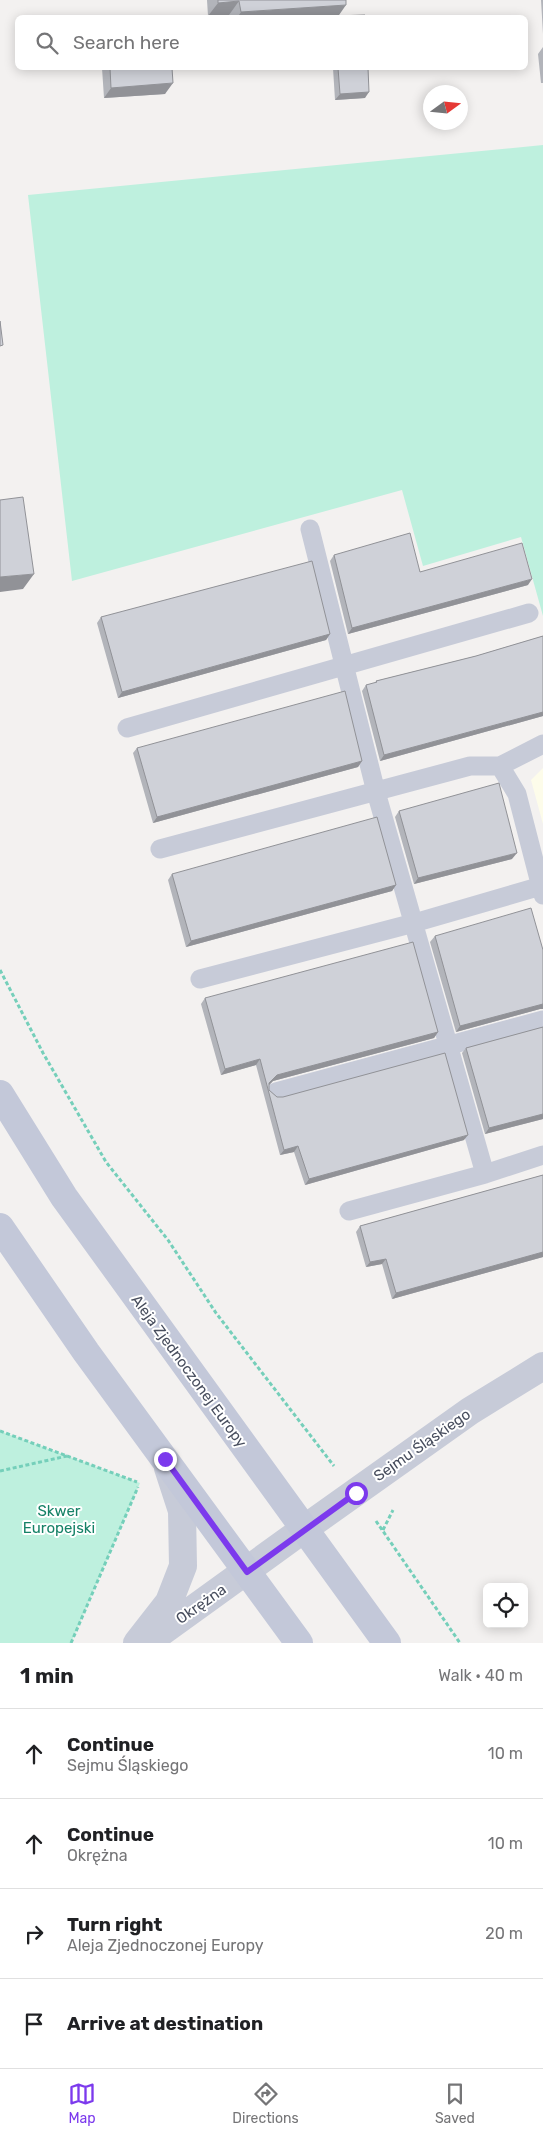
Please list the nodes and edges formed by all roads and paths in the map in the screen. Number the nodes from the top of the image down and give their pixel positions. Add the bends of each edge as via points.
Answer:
1 (310, 529) dead end
2 (529, 613) dead end
3 (345, 666) junction
4 (127, 728) dead end
5 (543, 744) edge
6 (500, 766) junction
7 (376, 792) junction
8 (160, 850) dead end
9 (542, 891) edge
10 (414, 923) junction
11 (0, 970) edge
12 (200, 979) dead end
13 (543, 1020) edge
14 (448, 1045) junction
15 (276, 1092) dead end
16 (0, 1094) edge
17 (543, 1154) edge
18 (485, 1174) junction
19 (349, 1212) dead end
20 (0, 1227) edge
21 (543, 1366) edge
22 (270, 1383) dead end
23 (0, 1431) edge
24 (67, 1456) junction
25 (165, 1459) junction
26 (0, 1471) edge
27 (304, 1529) junction
28 (247, 1572) junction
29 (71, 1643) edge
30 (137, 1643) edge
31 (146, 1643) edge
32 (298, 1643) edge
33 (387, 1643) edge

1 - 3 lane
2 - 3 lane
3 - 4 lane
3 - 7 lane
5 - 6 lane
6 - 7 lane via 470,766
6 - 9 lane via 517,794
7 - 8 lane
7 - 10 lane
9 - 10 lane
10 - 12 lane
10 - 14 lane
11 - 22 path via 106,1162 168,1240 216,1313
13 - 14 lane
14 - 15 lane
14 - 18 lane
16 - 27 main road, Aleja Zjednoczonej Europy via 64,1197
17 - 18 lane
18 - 19 lane
20 - 25 main road
21 - 27 street, Sejmu Śląskiego via 470,1411
23 - 24 path
24 - 26 path
24 - 29 path via 140,1483
25 - 28 main road
25 - 30 street, Okrężna via 182,1511 183,1566 169,1602
27 - 28 street, Okrężna
27 - 33 main road, Aleja Zjednoczonej Europy
28 - 31 street, Okrężna
28 - 32 main road

